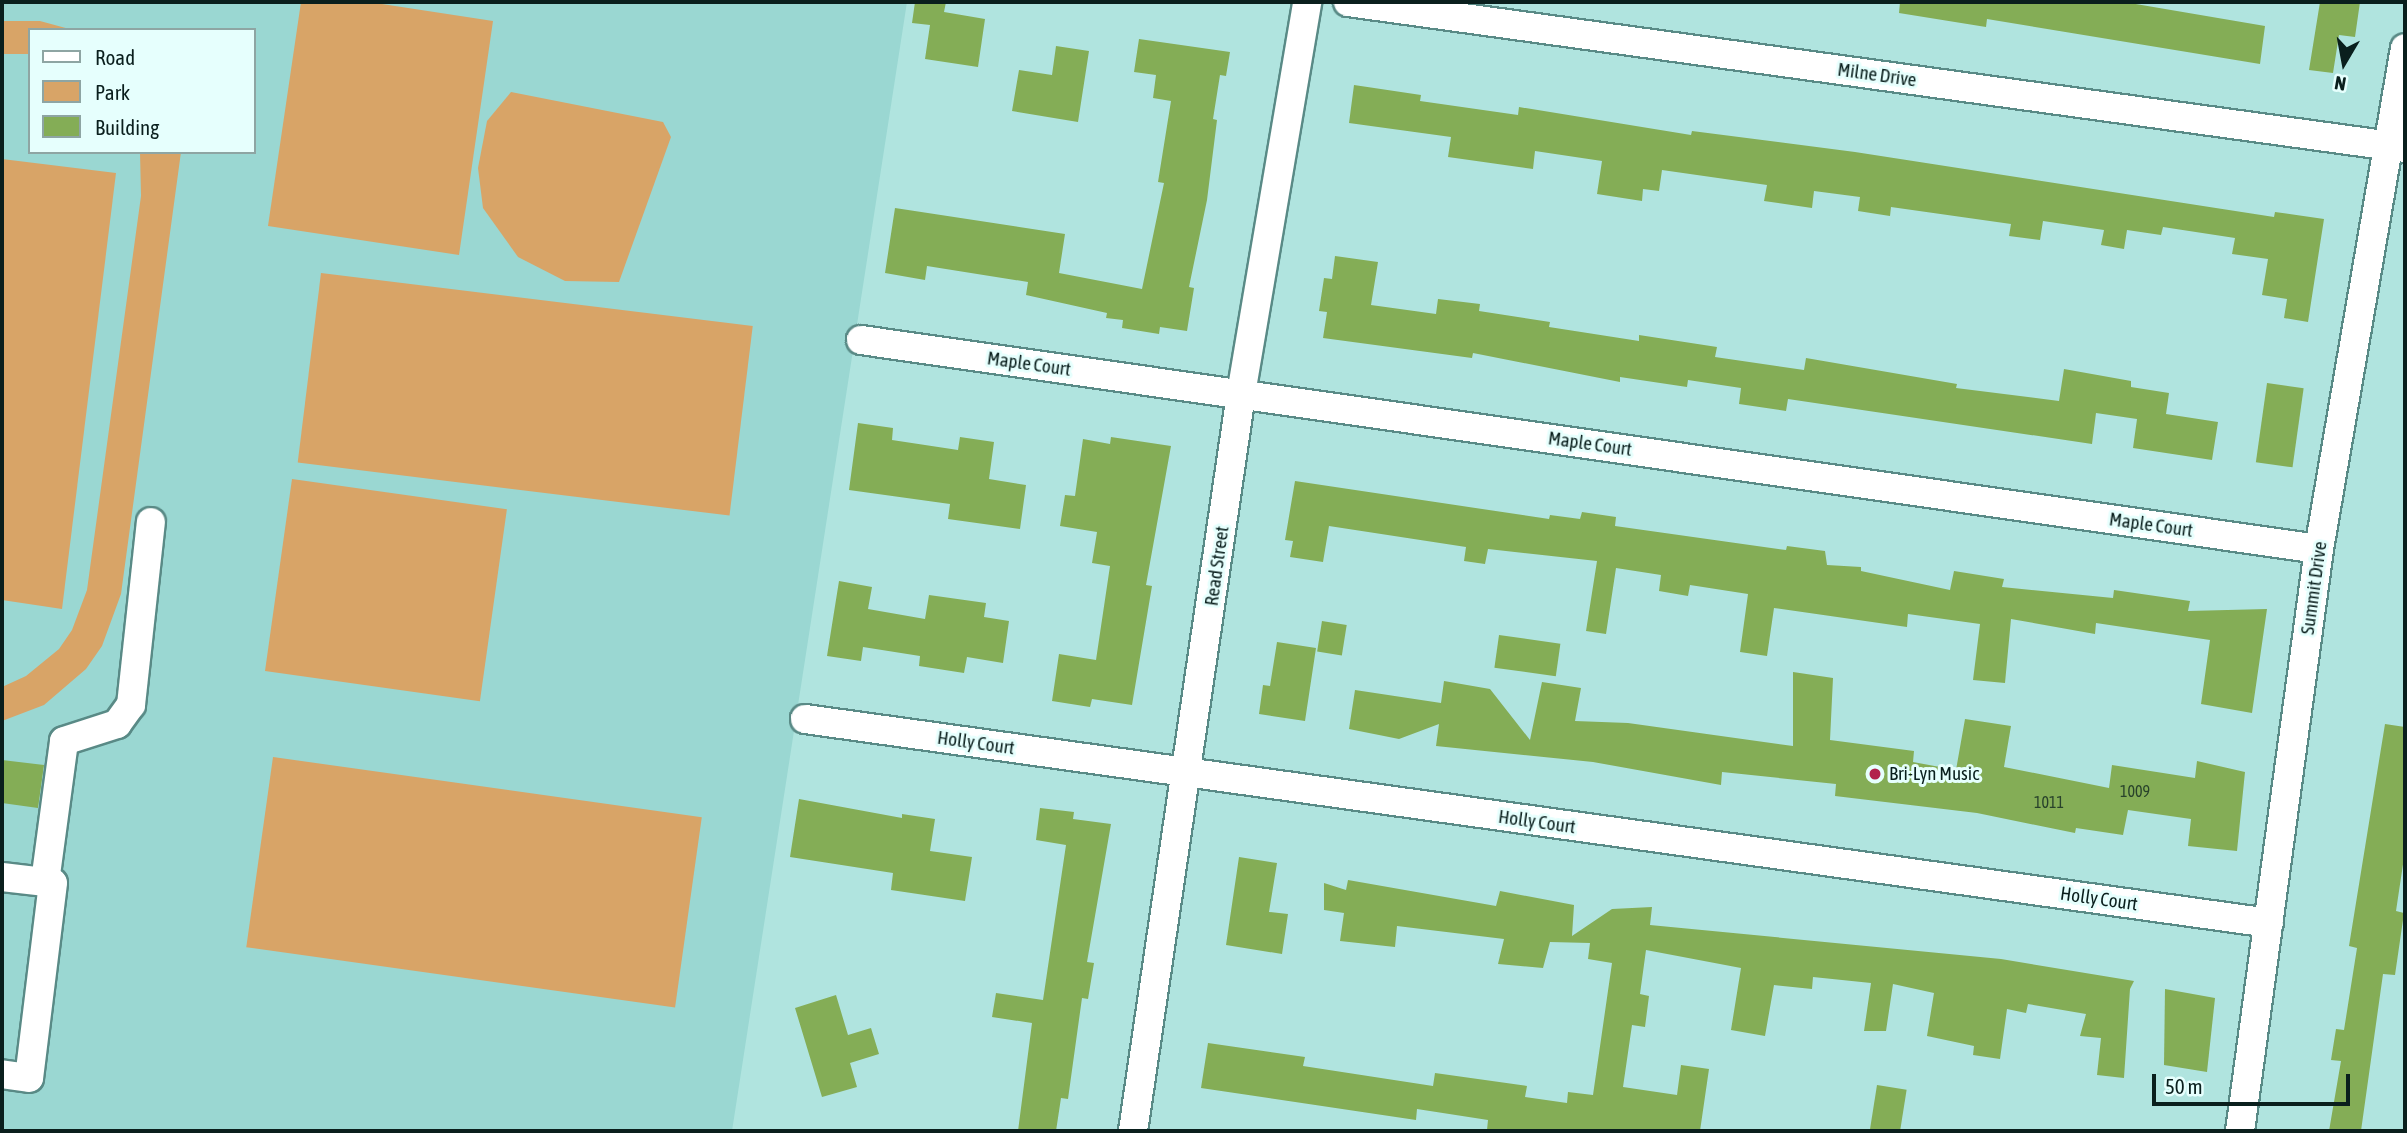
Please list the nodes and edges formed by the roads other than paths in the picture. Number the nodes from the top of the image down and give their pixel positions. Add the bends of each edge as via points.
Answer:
1 (1307, 2) edge
2 (1348, 2) edge
3 (2405, 48) edge
4 (2398, 147) edge
5 (861, 340) dead end
6 (1241, 394) junction
7 (151, 522) dead end
8 (2319, 549) junction
9 (805, 719) dead end
10 (1187, 774) junction
11 (2, 877) edge
12 (45, 882) junction
13 (2269, 923) junction
14 (2, 1074) edge
15 (1133, 1131) edge
16 (2240, 1131) edge

1 - 6 street, Read Street
2 - 4 street, Milne Drive
3 - 4 street, Summit Drive
4 - 8 street, Summit Drive
5 - 6 street, Maple Court
6 - 8 street, Maple Court
6 - 10 street, Read Street
7 - 12 street via 131,705 117,724 64,741
8 - 13 street, Summit Drive
9 - 10 street, Holly Court
10 - 13 street, Holly Court
10 - 15 street, Read Street
11 - 12 street
12 - 14 street via 53,883 29,1078
13 - 16 street, Summit Drive

